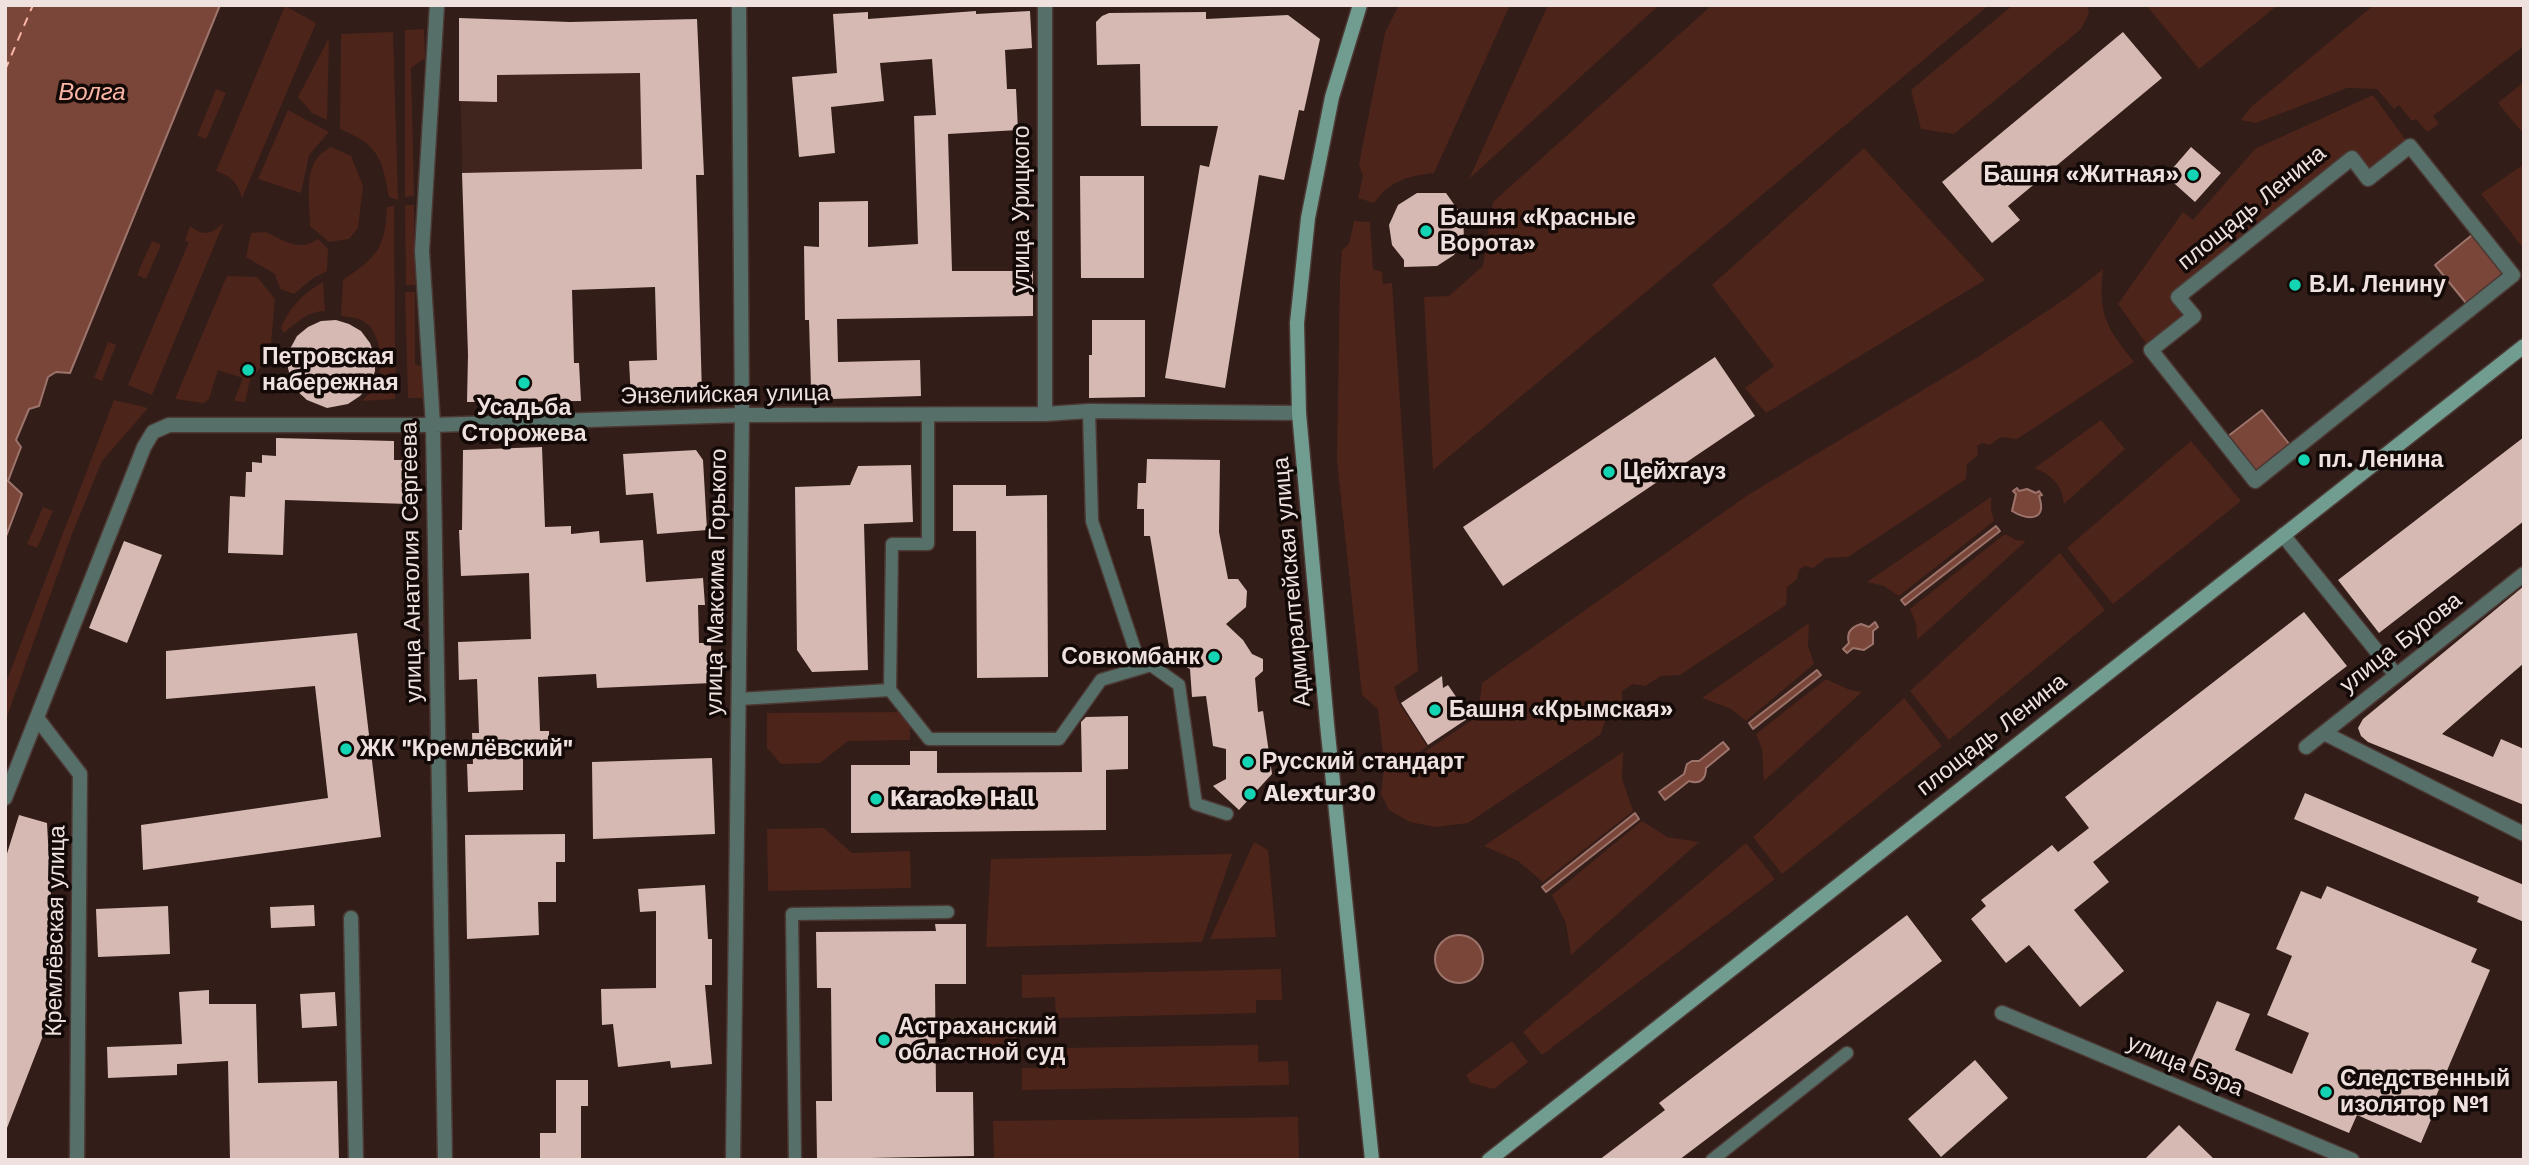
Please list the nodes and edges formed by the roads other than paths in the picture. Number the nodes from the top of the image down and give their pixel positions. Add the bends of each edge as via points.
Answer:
1 (437, 5) edge
2 (739, 5) edge
3 (1045, 5) edge
4 (1360, 5) edge
5 (2513, 275) joint
6 (2524, 345) edge
7 (1089, 411) junction
8 (1299, 412) junction
9 (928, 414) junction
10 (1045, 414) junction
11 (742, 415) junction
12 (433, 425) junction
13 (2283, 535) junction
14 (2524, 574) edge
15 (1141, 668) junction
16 (2396, 675) junction
17 (890, 690) junction
18 (739, 699) junction
19 (37, 718) junction
20 (2324, 733) junction
21 (2306, 747) dead end
22 (5, 798) edge
23 (1227, 814) dead end
24 (2524, 834) edge
25 (948, 912) dead end
26 (351, 918) dead end
27 (2001, 1013) dead end
28 (1847, 1053) dead end
29 (77, 1160) edge
30 (356, 1160) edge
31 (445, 1160) edge
32 (733, 1160) edge
33 (795, 1160) edge
34 (1372, 1160) edge
35 (1489, 1160) edge
36 (1712, 1160) edge
37 (2352, 1160) edge

1 - 12 street, улица Анатолия Сергеева via 422,250
2 - 11 street, улица Максима Горького
3 - 10 street, улица Урицкого
4 - 8 main road, Адмиралтейская улица via 1332,97 1308,218 1297,323
5 - 5 street, площадь Ленина via 2255,481 2151,350 2194,316 2178,297 2351,158 2368,179 2410,146
6 - 13 main road, площадь Ленина
7 - 8 street, Энзелийская улица
7 - 10 street, Энзелийская улица
7 - 15 lane via 1092,521
8 - 34 main road, Адмиралтейская улица
9 - 10 street, Энзелийская улица
9 - 11 street, Энзелийская улица
9 - 17 lane via 929,544 892,544
11 - 12 street, Энзелийская улица
11 - 18 street, улица Максима Горького
12 - 19 street, Энзелийская улица via 169,425 153,432
12 - 31 street, улица Анатолия Сергеева
13 - 16 street
13 - 35 main road, площадь Ленина
14 - 16 street, улица Бурова
15 - 17 lane via 1101,680 1059,739 929,739
15 - 23 lane via 1151,665 1179,685 1196,804
16 - 20 street, улица Бурова
17 - 18 lane
18 - 32 street, улица Максима Горького
19 - 22 street
19 - 29 street, Кремлёвская улица via 80,774
20 - 21 street, улица Бурова
20 - 24 street
25 - 33 lane via 792,914
26 - 30 street
27 - 37 street, улица Бэра
28 - 36 lane

